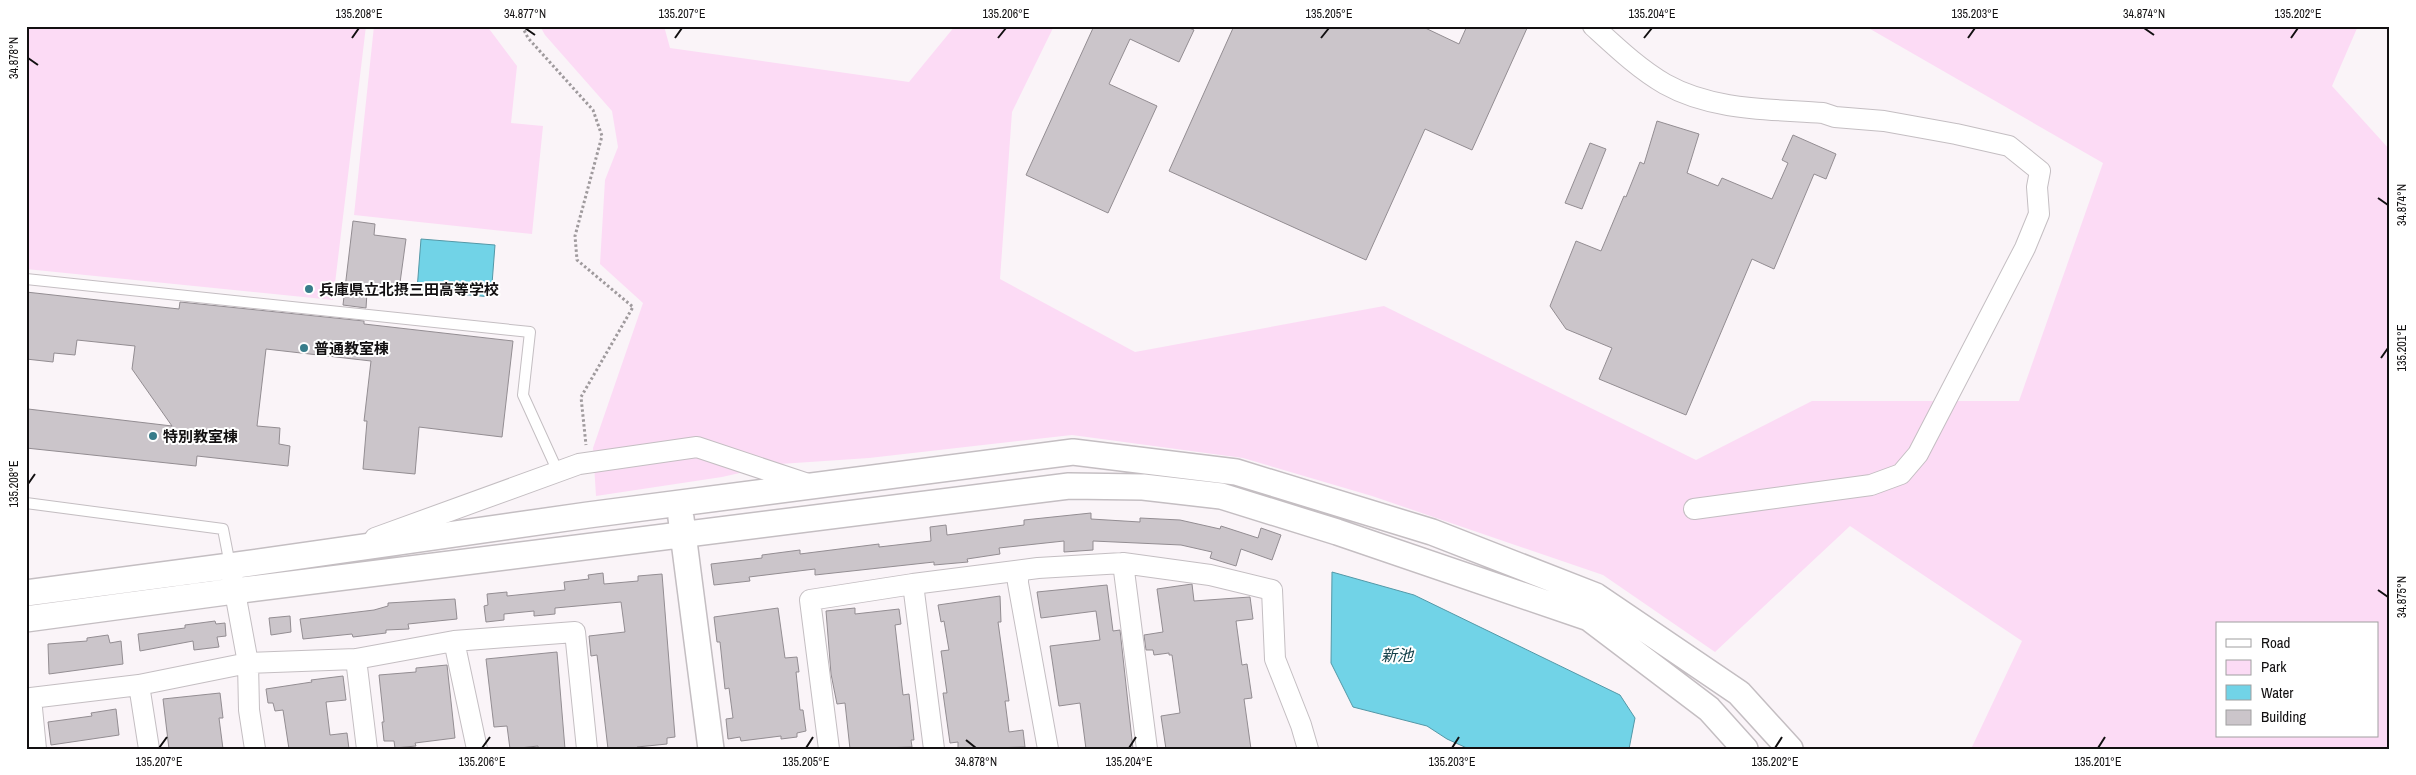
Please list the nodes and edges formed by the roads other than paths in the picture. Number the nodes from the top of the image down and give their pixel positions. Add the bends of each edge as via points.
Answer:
1 (1594, 26) edge
2 (26, 279) edge
3 (558, 472) junction
4 (816, 487) junction
5 (26, 503) edge
6 (679, 504) junction
7 (1694, 510) dead end
8 (684, 535) junction
9 (345, 549) junction
10 (1123, 563) junction
11 (230, 566) junction
12 (1018, 571) junction
13 (913, 584) junction
14 (234, 591) junction
15 (26, 593) edge
16 (26, 619) edge
17 (454, 642) junction
18 (356, 660) junction
19 (248, 663) junction
20 (139, 684) junction
21 (36, 749) edge
22 (149, 749) edge
23 (255, 749) edge
24 (367, 749) edge
25 (477, 749) edge
26 (587, 749) edge
27 (711, 749) edge
28 (828, 749) edge
29 (934, 749) edge
30 (1048, 749) edge
31 (1147, 749) edge
32 (1308, 749) edge
33 (1745, 749) edge
34 (1790, 749) edge

1 - 7 street via 1626,56 1665,84 1697,98 1739,107 1823,113 1956,134 2009,146 2040,171 2037,187 2039,214 2025,248 1918,454 1901,474 1871,485
2 - 3 lane via 530,332 523,395
3 - 4 street via 588,463 697,446
3 - 9 street
4 - 6 street
4 - 34 street via 1073,452 1236,472 1432,532 1596,596 1739,693
5 - 11 lane via 224,528
6 - 8 street
6 - 9 street
8 - 14 street
8 - 27 street
8 - 33 street via 1069,486 1143,487 1221,496 1589,618 1709,709
9 - 11 street
10 - 12 street
10 - 31 street
10 - 32 street via 1210,575 1272,590 1275,659
11 - 14 street
11 - 15 street
12 - 13 street
12 - 30 street
13 - 28 street via 810,600
13 - 29 street
14 - 16 street
14 - 19 street
17 - 18 street
17 - 25 street
17 - 26 street via 575,632
18 - 19 street
18 - 24 street
19 - 20 street
19 - 23 street via 249,710
20 - 21 street via 32,698
20 - 22 street

